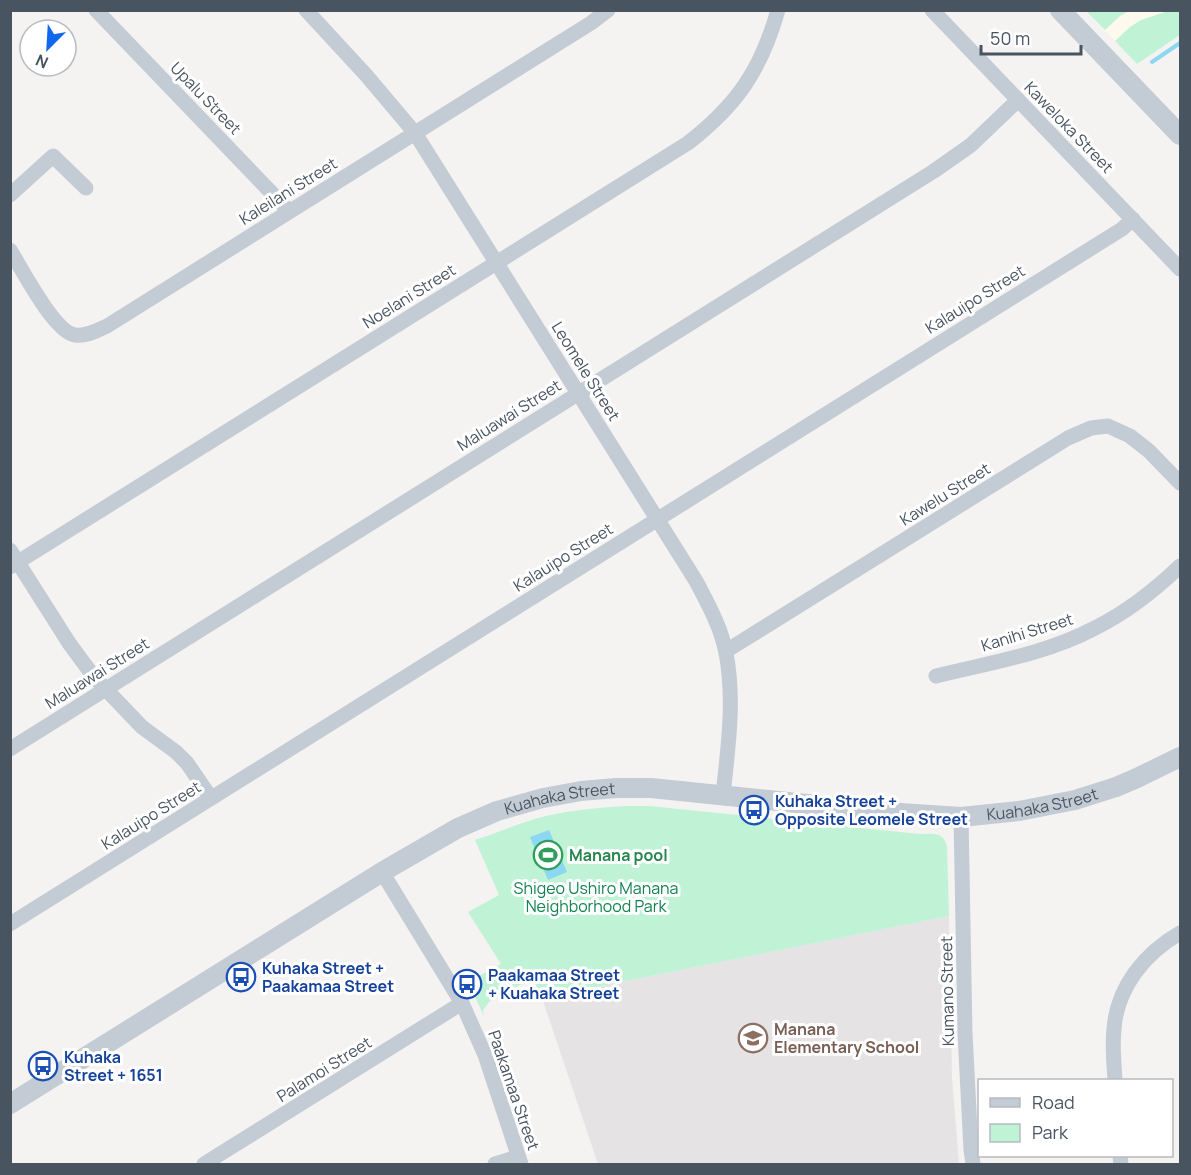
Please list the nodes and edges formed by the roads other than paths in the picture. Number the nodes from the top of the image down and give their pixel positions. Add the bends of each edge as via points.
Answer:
1 (96, 10) edge
2 (306, 10) edge
3 (608, 10) edge
4 (778, 10) edge
5 (932, 10) edge
6 (1060, 10) edge
7 (1018, 100) junction
8 (416, 133) junction
9 (1180, 135) edge
10 (86, 188) dead end
11 (10, 195) edge
12 (290, 211) junction
13 (1132, 219) junction
14 (10, 250) edge
15 (497, 263) junction
16 (1180, 269) edge
17 (578, 393) junction
18 (1180, 483) edge
19 (657, 519) junction
20 (13, 560) edge
21 (1180, 566) edge
22 (726, 651) junction
23 (936, 676) dead end
24 (105, 689) junction
25 (10, 748) edge
26 (1180, 757) edge
27 (723, 795) junction
28 (211, 798) junction
29 (961, 817) junction
30 (382, 872) junction
31 (10, 924) edge
32 (1180, 933) edge
33 (462, 1003) junction
34 (1115, 1079) edge
35 (10, 1104) edge
36 (519, 1160) edge
37 (204, 1164) edge
38 (495, 1164) edge
39 (973, 1164) edge

1 - 12 street, Upalu Street
2 - 8 street, Leomele Street
3 - 8 street, Kaleilani Street
4 - 15 street, Noelani Street via 754,71 734,101 707,128
5 - 7 street, Kaweloka Street
6 - 9 street
7 - 13 street, Kaweloka Street
7 - 17 street, Maluawai Street via 970,145 934,171
8 - 12 street, Kaleilani Street
8 - 15 street, Leomele Street
10 - 11 street via 53,156
12 - 14 street, Kaleilani Street via 90,334 75,335 53,319
13 - 16 street, Kaweloka Street
13 - 19 street, Kalauipo Street via 1122,229
15 - 17 street, Leomele Street
15 - 20 street, Noelani Street
17 - 19 street, Leomele Street
17 - 24 street, Maluawai Street
18 - 22 street, Kawelu Street via 1130,436 1108,426 1091,428 1068,438
19 - 22 street, Leomele Street via 708,603
19 - 28 street, Kalauipo Street
20 - 24 street
21 - 23 street, Kanihi Street via 1136,603 1093,629 1027,654
22 - 27 street, Leomele Street via 731,702
24 - 25 street, Maluawai Street
24 - 28 street via 142,727 187,763
26 - 29 street, Kuahaka Street via 1116,787 1075,800
27 - 29 street, Kuahaka Street
27 - 30 street, Kuahaka Street via 616,788 543,798 497,811 458,828
28 - 31 street, Kalauipo Street
29 - 39 street, Kumano Street via 965,1033
30 - 33 street, Paakamaa Street
30 - 35 street, Kuahaka Street
32 - 34 street via 1153,951 1123,993 1114,1028
33 - 36 street, Paakamaa Street via 485,1055
33 - 37 street, Palamoi Street
36 - 38 street

